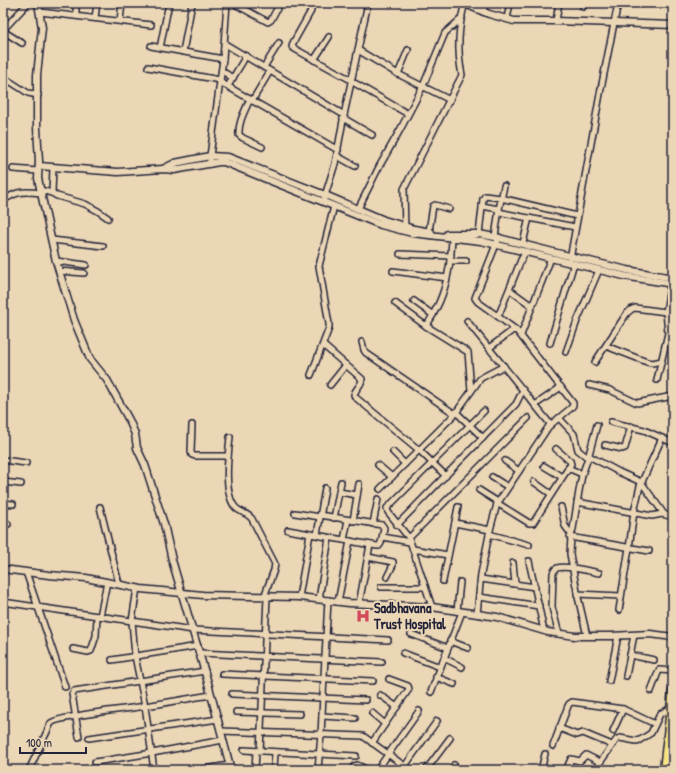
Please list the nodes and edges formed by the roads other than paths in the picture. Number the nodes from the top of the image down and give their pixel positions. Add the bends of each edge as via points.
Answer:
1 (28, 3) edge
2 (38, 3) edge
3 (76, 3) edge
4 (97, 3) edge
5 (122, 3) edge
6 (169, 3) edge
7 (192, 3) edge
8 (227, 3) edge
9 (233, 3) edge
10 (280, 3) edge
11 (302, 3) edge
12 (368, 3) edge
13 (464, 3) edge
14 (485, 3) edge
15 (510, 3) edge
16 (559, 3) edge
17 (618, 3) edge
18 (40, 12) junction
19 (483, 12) junction
20 (76, 16) junction
21 (95, 18) junction
22 (462, 18) junction
23 (507, 19) junction
24 (120, 21) junction
25 (556, 21) junction
26 (614, 23) junction
27 (151, 25) dead end
28 (673, 25) edge
29 (3, 30) edge
30 (329, 37) dead end
31 (279, 43) dead end
32 (22, 44) dead end
33 (225, 44) junction
34 (151, 46) dead end
35 (160, 48) junction
36 (358, 50) junction
37 (408, 50) dead end
38 (183, 52) junction
39 (246, 56) junction
40 (223, 59) junction
41 (314, 60) junction
42 (148, 67) dead end
43 (264, 67) junction
44 (222, 70) junction
45 (270, 71) junction
46 (398, 74) junction
47 (3, 77) edge
48 (233, 78) junction
49 (220, 81) junction
50 (351, 81) junction
51 (228, 86) junction
52 (423, 86) junction
53 (38, 95) junction
54 (251, 100) junction
55 (450, 100) junction
56 (408, 114) junction
57 (344, 117) junction
58 (372, 135) dead end
59 (262, 148) dead end
60 (337, 153) junction
61 (210, 156) junction
62 (210, 164) junction
63 (355, 166) dead end
64 (52, 167) junction
65 (39, 168) junction
66 (13, 169) dead end
67 (163, 169) junction
68 (504, 186) dead end
69 (40, 192) junction
70 (52, 193) junction
71 (324, 198) junction
72 (502, 198) junction
73 (3, 200) edge
74 (334, 206) junction
75 (482, 206) junction
76 (358, 209) junction
77 (449, 209) dead end
78 (499, 211) junction
79 (577, 216) junction
80 (108, 218) dead end
81 (529, 218) junction
82 (575, 227) junction
83 (404, 229) junction
84 (429, 231) junction
85 (479, 234) junction
86 (450, 237) junction
87 (497, 237) junction
88 (52, 240) junction
89 (523, 243) junction
90 (496, 244) junction
91 (104, 246) dead end
92 (526, 252) junction
93 (400, 254) dead end
94 (551, 258) junction
95 (451, 259) junction
96 (56, 261) junction
97 (466, 261) dead end
98 (571, 261) junction
99 (86, 264) dead end
100 (599, 270) junction
101 (59, 271) junction
102 (393, 271) dead end
103 (84, 274) dead end
104 (447, 278) junction
105 (672, 281) edge
106 (510, 290) junction
107 (414, 301) dead end
108 (395, 303) dead end
109 (532, 306) junction
110 (666, 312) junction
111 (433, 315) junction
112 (497, 315) junction
113 (467, 321) dead end
114 (426, 326) junction
115 (516, 330) junction
116 (521, 335) junction
117 (362, 342) dead end
118 (550, 343) dead end
119 (323, 345) junction
120 (606, 346) junction
121 (489, 348) junction
122 (566, 352) dead end
123 (662, 361) junction
124 (595, 362) dead end
125 (346, 365) junction
126 (504, 366) junction
127 (311, 375) dead end
128 (657, 380) dead end
129 (330, 385) dead end
130 (589, 385) dead end
131 (560, 387) junction
132 (523, 390) junction
133 (471, 392) junction
134 (673, 396) edge
135 (535, 406) junction
136 (484, 410) dead end
137 (455, 413) junction
138 (528, 418) dead end
139 (559, 418) junction
140 (611, 422) dead end
141 (192, 425) dead end
142 (470, 425) junction
143 (551, 425) junction
144 (598, 426) dead end
145 (631, 426) junction
146 (230, 437) dead end
147 (482, 438) junction
148 (662, 438) junction
149 (673, 443) edge
150 (605, 445) dead end
151 (556, 449) dead end
152 (419, 450) junction
153 (393, 452) dead end
154 (228, 456) junction
155 (589, 457) junction
156 (3, 460) edge
157 (505, 461) dead end
158 (26, 463) dead end
159 (432, 463) junction
160 (405, 464) junction
161 (378, 465) dead end
162 (544, 466) dead end
163 (568, 468) junction
164 (519, 471) junction
165 (582, 474) junction
166 (446, 476) junction
167 (392, 477) junction
168 (492, 477) dead end
169 (562, 477) junction
170 (3, 482) edge
171 (341, 482) dead end
172 (534, 482) dead end
173 (641, 482) junction
174 (21, 484) dead end
175 (359, 484) dead end
176 (508, 487) junction
177 (325, 488) dead end
178 (380, 489) dead end
179 (479, 490) dead end
180 (339, 492) junction
181 (551, 494) junction
182 (357, 495) junction
183 (378, 499) dead end
184 (577, 502) junction
185 (3, 503) edge
186 (498, 503) junction
187 (13, 504) dead end
188 (100, 507) dead end
189 (458, 507) dead end
190 (561, 507) dead end
191 (634, 512) junction
192 (295, 513) dead end
193 (664, 514) junction
194 (320, 516) junction
195 (673, 517) edge
196 (334, 518) junction
197 (351, 520) junction
198 (455, 522) junction
199 (373, 524) junction
200 (398, 525) junction
201 (288, 530) dead end
202 (490, 532) junction
203 (310, 534) junction
204 (317, 535) junction
205 (571, 535) junction
206 (383, 537) junction
207 (329, 538) junction
208 (410, 540) junction
209 (347, 541) junction
210 (370, 545) junction
211 (529, 545) dead end
212 (629, 547) junction
213 (412, 549) junction
214 (649, 550) dead end
215 (448, 555) junction
216 (368, 557) junction
217 (529, 561) dead end
218 (513, 563) dead end
219 (572, 568) junction
220 (3, 569) edge
221 (26, 572) junction
222 (599, 573) dead end
223 (387, 577) dead end
224 (481, 579) junction
225 (443, 581) dead end
226 (107, 582) junction
227 (460, 582) dead end
228 (118, 584) junction
229 (515, 584) junction
230 (381, 587) dead end
231 (426, 587) junction
232 (535, 587) junction
233 (137, 588) junction
234 (182, 593) junction
235 (577, 594) junction
236 (621, 596) junction
237 (266, 597) junction
238 (299, 597) junction
239 (479, 597) junction
240 (318, 599) junction
241 (328, 600) junction
242 (3, 602) edge
243 (338, 602) junction
244 (359, 604) junction
245 (539, 606) junction
246 (38, 607) junction
247 (432, 608) junction
248 (619, 610) dead end
249 (460, 611) junction
250 (477, 614) junction
251 (98, 616) junction
252 (132, 621) junction
253 (193, 630) junction
254 (544, 631) junction
255 (266, 634) junction
256 (411, 634) dead end
257 (559, 634) junction
258 (634, 635) junction
259 (587, 636) junction
260 (618, 636) junction
261 (326, 637) junction
262 (673, 637) edge
263 (388, 640) dead end
264 (450, 642) junction
265 (198, 646) junction
266 (73, 648) dead end
267 (448, 648) junction
268 (468, 648) dead end
269 (200, 653) junction
270 (403, 653) dead end
271 (630, 655) junction
272 (135, 656) junction
273 (264, 657) junction
274 (444, 658) junction
275 (112, 660) dead end
276 (324, 660) junction
277 (654, 660) dead end
278 (382, 662) dead end
279 (440, 667) junction
280 (462, 667) dead end
281 (205, 671) junction
282 (673, 671) edge
283 (222, 674) dead end
284 (264, 676) junction
285 (626, 676) dead end
286 (436, 677) junction
287 (324, 679) junction
288 (389, 679) dead end
289 (140, 681) junction
290 (373, 681) dead end
291 (609, 681) dead end
292 (454, 684) dead end
293 (65, 687) dead end
294 (673, 690) edge
295 (651, 691) dead end
296 (431, 692) dead end
297 (232, 694) dead end
298 (211, 695) junction
299 (263, 695) junction
300 (380, 695) dead end
301 (322, 698) junction
302 (366, 700) dead end
303 (145, 706) junction
304 (397, 707) junction
305 (671, 708) junction
306 (623, 709) junction
307 (418, 711) dead end
308 (236, 712) dead end
309 (262, 713) junction
310 (372, 713) dead end
311 (300, 714) dead end
312 (76, 716) junction
313 (322, 716) junction
314 (355, 718) dead end
315 (218, 719) junction
316 (437, 722) dead end
317 (385, 724) junction
318 (656, 724) junction
319 (559, 728) junction
320 (148, 729) junction
321 (221, 731) junction
322 (613, 731) dead end
323 (261, 732) junction
324 (321, 734) junction
325 (78, 737) dead end
326 (673, 737) edge
327 (89, 738) dead end
328 (450, 738) dead end
329 (223, 740) junction
330 (372, 742) junction
331 (612, 745) junction
332 (553, 746) dead end
333 (244, 750) dead end
334 (258, 751) junction
335 (275, 752) junction
336 (152, 753) junction
337 (319, 754) junction
338 (388, 754) junction
339 (545, 754) dead end
340 (356, 756) dead end
341 (95, 762) dead end
342 (600, 762) junction
343 (230, 768) edge
344 (403, 768) edge
345 (274, 769) edge
346 (29, 770) edge
347 (154, 770) edge
348 (199, 770) edge
349 (255, 770) edge
350 (318, 770) edge
351 (352, 770) edge
352 (368, 770) edge
353 (377, 770) edge
354 (410, 770) edge
355 (426, 770) edge
356 (541, 770) edge
357 (566, 770) edge
358 (596, 770) edge
359 (664, 770) edge
360 (669, 770) edge

1 - 29 street
2 - 18 street
3 - 20 street
4 - 21 street
5 - 24 street
6 - 35 street
7 - 38 street
8 - 33 street
9 - 10 street via 268,22
11 - 41 street via 309,6 311,11 292,46
12 - 36 street
13 - 19 street
13 - 22 street
14 - 19 street
15 - 23 street
16 - 25 street
17 - 26 street
18 - 20 street
18 - 53 street via 42,28 37,75
19 - 23 street
20 - 21 street
21 - 24 street
22 - 52 street via 445,33
22 - 55 street via 459,36 462,75
23 - 25 street
24 - 27 street
25 - 26 street
26 - 28 street
26 - 79 street
29 - 32 street
30 - 41 street
31 - 43 street
33 - 39 street
33 - 40 street
34 - 35 street
35 - 38 street
36 - 46 street
36 - 50 street
37 - 46 street
38 - 40 street
39 - 43 street
39 - 48 street
40 - 44 street
41 - 50 street
42 - 49 street
43 - 45 street
44 - 48 street
44 - 49 street
45 - 54 street
45 - 57 street
46 - 52 street
47 - 53 street
48 - 51 street
49 - 51 street
49 - 61 street
50 - 56 street
50 - 57 street
51 - 54 street
52 - 55 street
52 - 56 street
53 - 65 street
54 - 59 street via 241,118 239,135
54 - 60 street
55 - 83 street via 404,189
56 - 76 street
57 - 58 street
57 - 60 street
60 - 63 street
60 - 71 street
61 - 62 street
61 - 67 street via 175,163
61 - 71 street via 234,159
62 - 67 street via 174,170
62 - 71 street via 227,163
64 - 65 street
64 - 67 street via 118,172
64 - 70 street
65 - 66 street
65 - 69 street
68 - 72 street
69 - 70 street
69 - 73 street via 23,192
69 - 88 street
70 - 80 street via 86,204
71 - 74 street
71 - 76 street
72 - 75 street via 485,196
72 - 78 street
72 - 79 street
74 - 83 street via 381,225
74 - 119 street via 319,266 329,324
75 - 78 street
75 - 85 street
76 - 83 street
77 - 84 street via 433,206
78 - 81 street
78 - 87 street
79 - 82 street
81 - 82 street
81 - 89 street
82 - 98 street
83 - 84 street
83 - 86 street via 412,233
84 - 86 street
85 - 86 street
85 - 87 street
86 - 90 street
86 - 95 street
87 - 89 street
87 - 90 street
88 - 91 street
88 - 96 street
89 - 98 street
90 - 92 street
90 - 112 street via 475,298
92 - 94 street
92 - 106 street
93 - 95 street
94 - 98 street
94 - 109 street
95 - 97 street
95 - 104 street
96 - 99 street
96 - 101 street
98 - 100 street
98 - 105 street via 627,270
98 - 118 street
100 - 105 street via 627,277
100 - 122 street
101 - 103 street
101 - 234 street via 74,320 90,359 107,380 135,434 137,448 164,524
102 - 104 street
104 - 111 street via 443,295
105 - 110 street
106 - 109 street
106 - 112 street
107 - 111 street
108 - 114 street
109 - 116 street
110 - 120 street via 632,309
110 - 123 street via 668,333
111 - 114 street
112 - 115 street
113 - 121 street
114 - 133 street via 468,352
115 - 116 street
115 - 121 street
116 - 131 street
117 - 137 street via 366,353
119 - 125 street
119 - 127 street
120 - 123 street via 647,362
120 - 124 street
121 - 126 street
123 - 128 street
125 - 129 street
125 - 152 street via 362,380 354,393 355,397
126 - 132 street
126 - 133 street via 481,378
130 - 134 street via 610,390 637,403
131 - 135 street
131 - 139 street via 573,405
132 - 135 street
132 - 147 street via 516,404
133 - 137 street
135 - 143 street
136 - 142 street
137 - 142 street
137 - 152 street
138 - 208 street
139 - 143 street
139 - 155 street via 574,434 578,450
140 - 145 street
141 - 154 street via 192,455
142 - 147 street
142 - 159 street
143 - 164 street
144 - 155 street
145 - 148 street
145 - 150 street via 624,449
146 - 154 street
147 - 166 street
148 - 149 street
148 - 173 street
151 - 163 street via 570,461
152 - 159 street
152 - 160 street
153 - 160 street
154 - 237 street via 230,496 236,508 250,517 274,561 275,567
155 - 165 street
155 - 173 street
156 - 158 street
157 - 164 street
159 - 166 street
159 - 200 street via 387,508
160 - 167 street
161 - 167 street
162 - 169 street
163 - 165 street
163 - 169 street
164 - 176 street
165 - 184 street
166 - 200 street
167 - 178 street
168 - 176 street
169 - 181 street
170 - 174 street
171 - 180 street
172 - 181 street
173 - 191 street
173 - 193 street
175 - 182 street
176 - 186 street
177 - 194 street
179 - 186 street
180 - 182 street
180 - 196 street
181 - 186 street via 532,524
182 - 197 street
183 - 199 street
184 - 191 street
184 - 205 street
185 - 187 street
186 - 202 street
188 - 228 street
189 - 198 street
190 - 205 street via 565,526
191 - 193 street via 652,516
191 - 212 street
192 - 194 street
193 - 195 street
194 - 196 street
194 - 204 street
196 - 197 street
197 - 199 street
197 - 209 street
198 - 202 street
198 - 215 street
199 - 206 street via 384,526
200 - 208 street
201 - 203 street
202 - 211 street
202 - 224 street
203 - 204 street
203 - 238 street
204 - 207 street
205 - 212 street
205 - 219 street
206 - 208 street
206 - 210 street via 380,545
207 - 209 street
207 - 240 street
208 - 213 street
209 - 210 street
209 - 243 street
210 - 216 street
212 - 214 street
212 - 236 street
213 - 215 street
213 - 231 street
215 - 225 street
216 - 223 street via 393,562
216 - 244 street
217 - 232 street
218 - 229 street
219 - 222 street
219 - 235 street
219 - 257 street via 558,568 553,573 552,607
220 - 221 street
221 - 226 street
221 - 246 street
224 - 229 street
224 - 239 street
226 - 228 street
226 - 251 street
227 - 249 street
228 - 233 street
229 - 232 street
230 - 231 street
231 - 247 street
232 - 245 street
233 - 234 street
233 - 252 street
234 - 237 street
234 - 253 street
235 - 236 street
235 - 259 street
236 - 248 street
237 - 238 street
237 - 255 street
238 - 240 street
239 - 245 street
239 - 250 street
240 - 241 street
241 - 243 street
241 - 261 street
242 - 246 street
243 - 244 street
244 - 247 street
245 - 254 street
246 - 251 street
246 - 293 street
247 - 249 street
249 - 250 street
249 - 264 street
250 - 254 street via 497,617
251 - 252 street
251 - 266 street via 91,651
252 - 253 street
252 - 272 street
253 - 255 street
253 - 265 street
254 - 257 street
255 - 261 street
255 - 273 street
256 - 267 street
257 - 259 street
258 - 260 street
258 - 262 street
258 - 271 street
259 - 260 street
260 - 291 street
261 - 263 street
261 - 276 street
264 - 267 street
264 - 268 street
265 - 269 street
265 - 272 street
267 - 274 street
269 - 273 street
269 - 281 street
270 - 279 street
271 - 277 street
271 - 285 street
272 - 275 street
272 - 289 street
273 - 276 street
273 - 284 street
274 - 279 street
274 - 280 street
276 - 278 street
276 - 287 street
279 - 286 street
281 - 289 street
281 - 298 street
282 - 295 street via 659,670
283 - 284 street
284 - 287 street
284 - 299 street
286 - 292 street
286 - 296 street
287 - 290 street
287 - 301 street
288 - 304 street via 408,686
289 - 303 street
289 - 312 street via 74,691 72,694
294 - 305 highway
297 - 299 street
298 - 303 street
298 - 315 street
299 - 301 street
299 - 309 street
300 - 304 street
301 - 302 street
301 - 313 street
303 - 312 street
303 - 320 street
304 - 317 street
305 - 318 street via 660,714
305 - 359 highway
306 - 318 street
306 - 319 street via 570,702
306 - 322 street
307 - 338 street
308 - 309 street
309 - 311 street
309 - 323 street
310 - 317 street
312 - 325 street
312 - 346 street via 52,722
313 - 314 street
313 - 324 street
315 - 320 street
315 - 321 street
316 - 344 street
317 - 330 street
318 - 331 street via 651,733 640,740 620,738
319 - 331 street via 577,735 582,733
319 - 332 street
320 - 327 street
320 - 336 street
321 - 323 street
321 - 329 street
323 - 324 street
323 - 334 street
324 - 330 street via 360,736
324 - 337 street
326 - 360 highway
328 - 355 street
329 - 336 street
329 - 343 street
330 - 338 street
331 - 342 street
333 - 334 street
334 - 335 street
334 - 349 street
335 - 337 street
335 - 345 street
336 - 341 street
336 - 347 street
337 - 340 street
337 - 350 street
338 - 344 street
338 - 353 street
339 - 356 street
342 - 357 street via 586,755 580,761 571,759
342 - 358 street
343 - 348 street
344 - 354 street
351 - 352 street via 357,765

